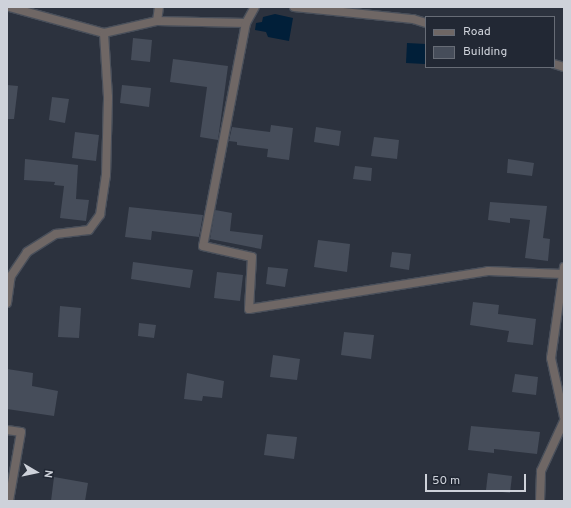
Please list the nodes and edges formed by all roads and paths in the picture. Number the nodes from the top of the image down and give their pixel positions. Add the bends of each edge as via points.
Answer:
1 (9, 7) edge
2 (159, 7) edge
3 (256, 7) edge
4 (294, 7) edge
5 (157, 21) junction
6 (246, 23) junction
7 (425, 23) edge
8 (104, 33) junction
9 (563, 271) edge
10 (7, 303) edge
11 (564, 417) edge
12 (564, 420) edge
13 (7, 430) edge
14 (9, 501) edge
15 (540, 501) edge

1 - 8 street
2 - 5 street
3 - 6 street
4 - 7 street via 413,19
5 - 6 street
5 - 8 street
6 - 9 street via 203,246 252,257 249,309 488,271
8 - 10 street via 108,104 106,175 100,215 89,230 56,234 27,252 11,276
9 - 11 street via 551,358
12 - 15 street via 541,472
13 - 14 street via 21,432

